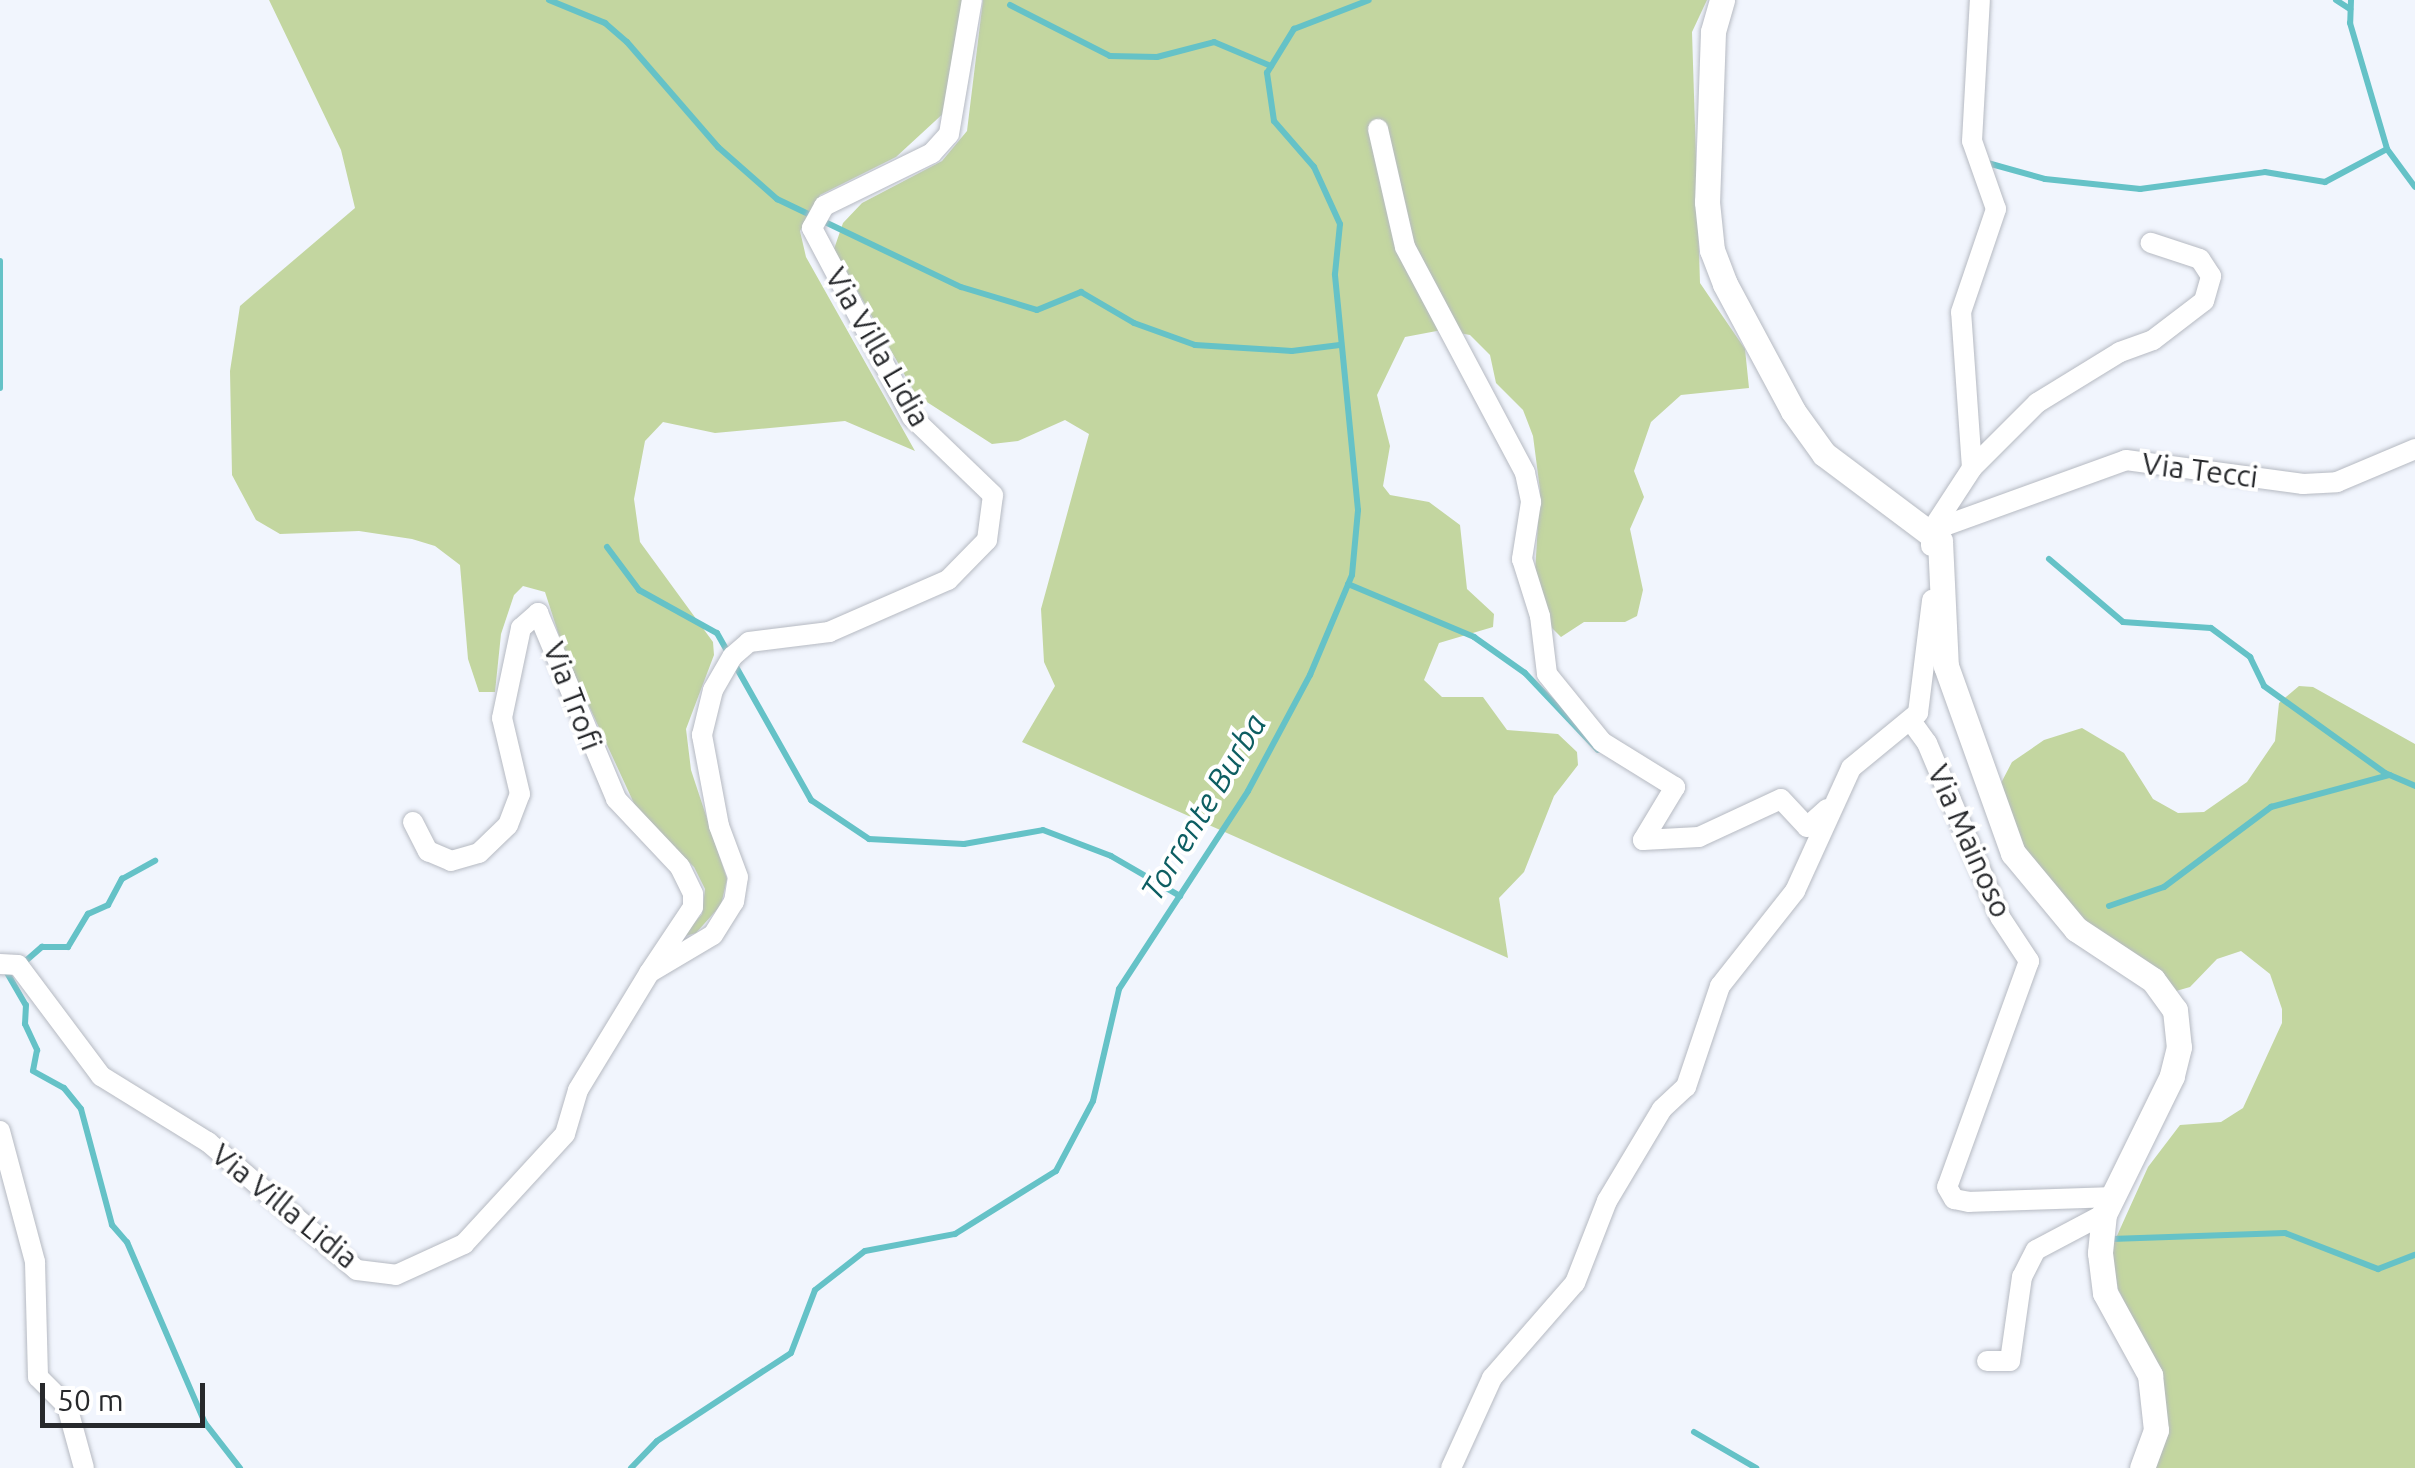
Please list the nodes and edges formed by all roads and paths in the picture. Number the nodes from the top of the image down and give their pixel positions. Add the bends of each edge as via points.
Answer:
1 (972, 0) edge
2 (1722, 0) edge
3 (1980, 0) edge
4 (1378, 129) dead end
5 (2151, 243) dead end
6 (2415, 449) edge
7 (1972, 468) junction
8 (1932, 531) junction
9 (1912, 720) junction
10 (1835, 802) junction
11 (413, 822) dead end
12 (0, 964) edge
13 (649, 973) junction
14 (0, 1132) edge
15 (2108, 1205) junction
16 (1987, 1361) dead end
17 (84, 1468) edge
18 (1450, 1468) edge
19 (2142, 1468) edge

1 - 13 street, Via Villa Lidia via 949,134 932,152 824,206 812,228 912,417 994,495 987,540 948,580 829,632 750,642 733,656 712,690 702,735 738,890 713,935
2 - 8 street via 1713,32 1707,202 1712,250 1725,284 1824,454
3 - 7 street via 1972,142 1996,210 1961,312
4 - 10 street via 1405,248 1525,474 1531,502 1522,558 1540,616 1547,674 1602,742 1675,787 1643,840 1699,837 1781,799 1812,826
5 - 7 street via 2191,254 2207,266 2204,301 2154,340 2120,352 2037,402
6 - 8 street, Via Tecci via 2337,482 2126,460
7 - 8 street
8 - 9 street via 1928,680
8 - 15 street via 1945,551 1946,666 2013,854 2076,929 2153,980 2175,1010 2179,1047 2172,1076
9 - 10 street via 1865,751
9 - 15 street, Via Mainoso via 1986,890 2030,961 1947,1187 1954,1199 1969,1202
10 - 18 street via 1778,919 1720,986 1686,1087 1662,1109 1607,1200 1575,1284 1492,1378
11 - 13 street, Via Trofi via 428,851 451,860 479,854 508,825 520,794 502,718 521,628 538,613 616,799 680,867 693,894 693,907
12 - 13 street, Via Villa Lidia via 18,964 101,1076 208,1142 357,1270 378,1275 396,1275 464,1244 533,1174 565,1134 578,1090
14 - 17 street via 35,1262 38,1376 67,1406
15 - 16 street via 2036,1250 2022,1277 2010,1361
15 - 19 street via 2100,1274 2150,1376 2156,1430

